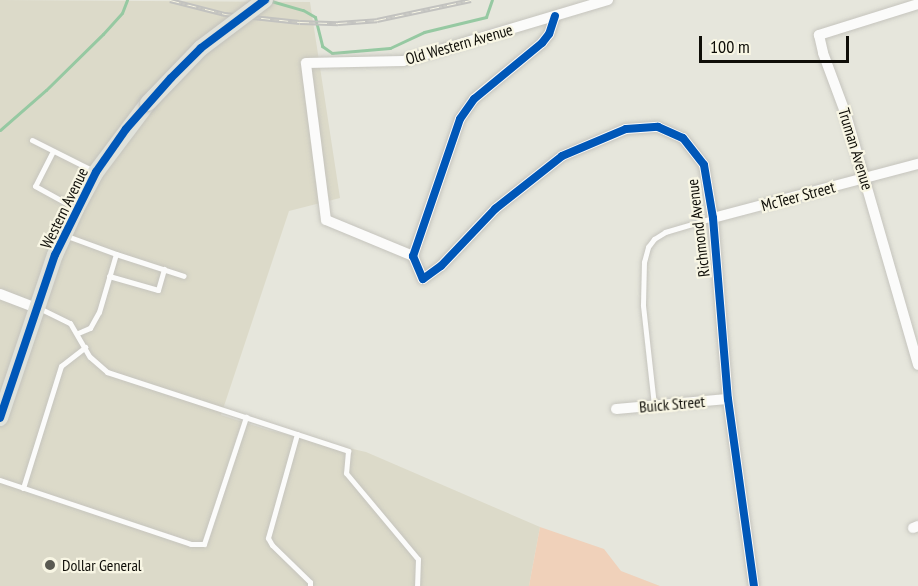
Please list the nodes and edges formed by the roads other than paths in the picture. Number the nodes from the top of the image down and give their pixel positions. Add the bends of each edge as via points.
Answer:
1 (265, 0) edge
2 (608, 0) edge
3 (918, 4) edge
4 (555, 16) junction
5 (32, 140) dead end
6 (54, 151) junction
7 (918, 164) edge
8 (96, 172) junction
9 (864, 178) junction
10 (76, 208) junction
11 (713, 218) junction
12 (64, 235) junction
13 (116, 255) junction
14 (413, 256) junction
15 (164, 269) junction
16 (110, 276) junction
17 (184, 276) dead end
18 (0, 294) edge
19 (37, 308) junction
20 (78, 333) junction
21 (84, 347) junction
22 (918, 364) edge
23 (4, 396) edge
24 (728, 399) junction
25 (654, 405) junction
26 (616, 409) dead end
27 (246, 417) junction
28 (0, 418) edge
29 (297, 435) junction
30 (0, 480) edge
31 (23, 488) junction
32 (310, 586) edge
33 (417, 586) edge
34 (754, 586) edge

1 - 8 main road, Western Avenue, bridge via 201,48 148,103
2 - 4 street, Old Western Avenue
3 - 9 street, Truman Avenue via 819,35
4 - 14 street via 542,43 474,99 460,119
4 - 14 street, Old Western Avenue via 403,61 306,63 326,220
5 - 6 lane
6 - 8 lane
6 - 10 lane via 35,186
7 - 9 street, McTeer Street
8 - 10 main road, Western Avenue
9 - 11 street, McTeer Street
9 - 22 street, Truman Avenue
10 - 12 main road, Western Avenue
11 - 14 street, Richmond Avenue via 704,165 683,138 657,127 626,129 562,156 495,209 441,267 423,279
11 - 24 street, Richmond Avenue
11 - 25 lane via 664,232 648,247 643,305
12 - 13 lane
12 - 19 main road, Western Avenue
13 - 15 lane
13 - 16 lane
15 - 16 lane via 158,290
15 - 17 lane
16 - 20 lane via 99,312 90,328
18 - 19 street
19 - 20 lane via 70,322
19 - 23 main road, Western Avenue
20 - 21 lane
21 - 27 lane via 107,372
21 - 31 lane via 61,366
23 - 28 main road, Western Avenue
24 - 25 street, Buick Street
24 - 34 street, Richmond Avenue
25 - 26 street, Buick Street
27 - 29 lane
27 - 31 lane via 204,544 191,544
29 - 32 lane via 268,538
29 - 33 lane via 348,451 346,472 418,559
30 - 31 lane

